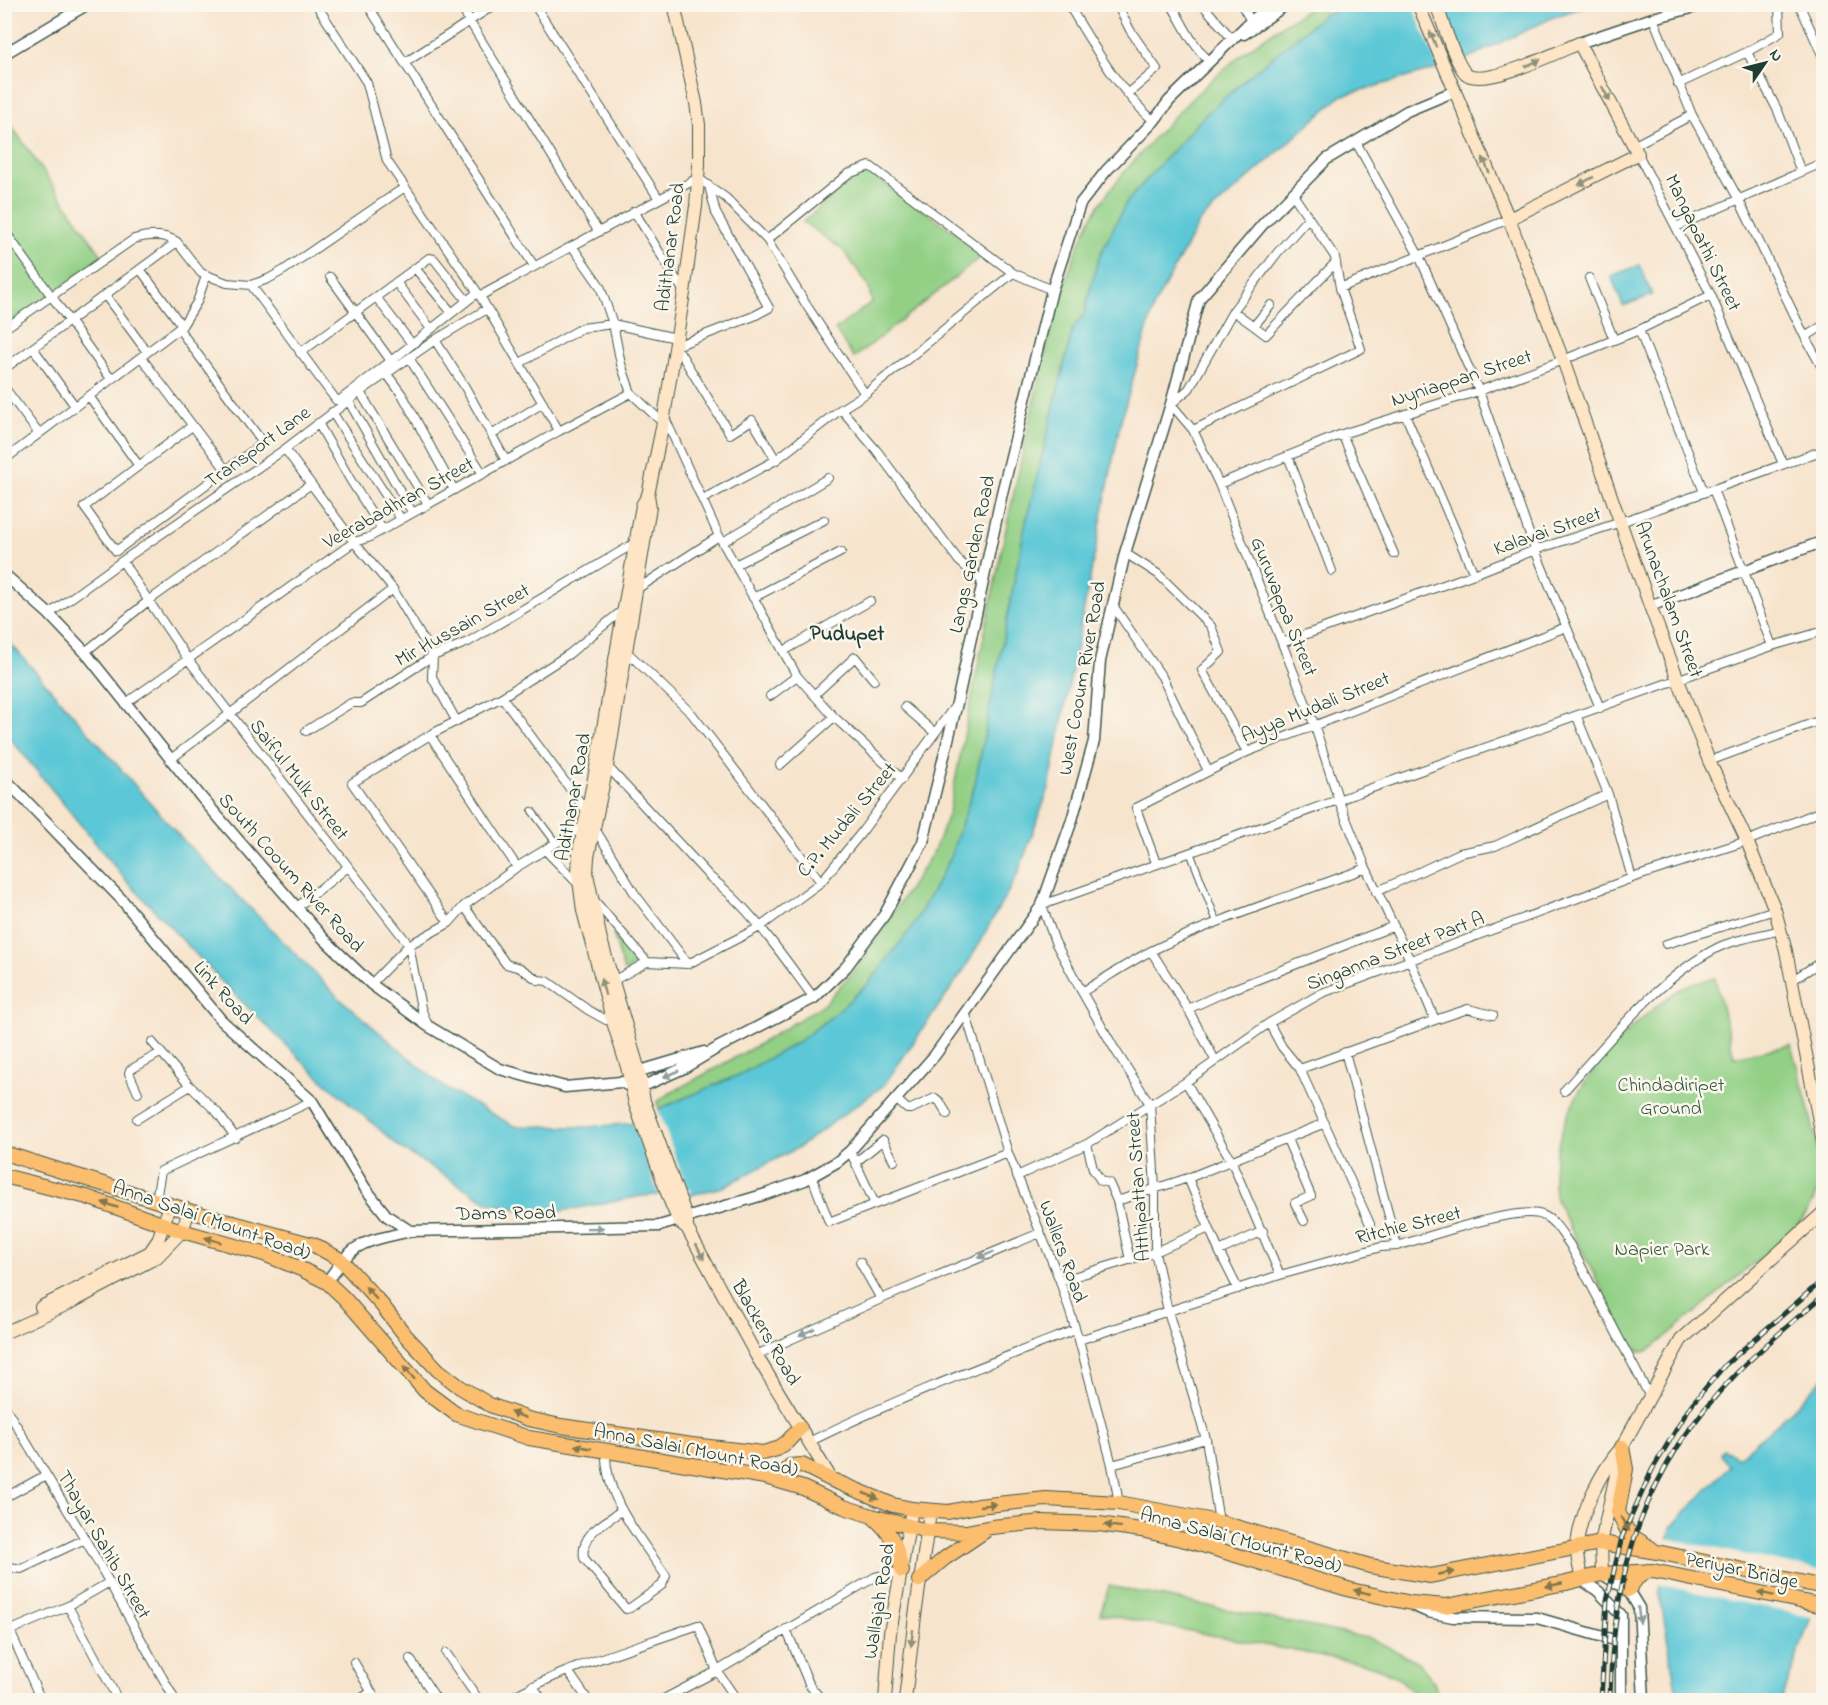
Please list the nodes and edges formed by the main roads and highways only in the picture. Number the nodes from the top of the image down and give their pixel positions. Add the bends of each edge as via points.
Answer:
1 (674, 4) edge
2 (1418, 4) edge
3 (1436, 4) edge
4 (1509, 219) junction
5 (648, 495) junction
6 (589, 822) junction
7 (632, 1080) junction
8 (1824, 1147) edge
9 (4, 1153) edge
10 (4, 1176) edge
11 (674, 1200) joint
12 (170, 1205) junction
13 (189, 1210) junction
14 (1823, 1213) edge
15 (165, 1224) junction
16 (182, 1231) junction
17 (4, 1324) edge
18 (4, 1333) edge
19 (443, 1373) junction
20 (467, 1391) junction
21 (439, 1401) junction
22 (800, 1428) junction
23 (1622, 1447) junction
24 (763, 1453) junction
25 (771, 1479) junction
26 (832, 1480) junction
27 (912, 1509) junction
28 (930, 1512) junction
29 (872, 1516) junction
30 (910, 1526) junction
31 (992, 1527) junction
32 (927, 1531) junction
33 (1601, 1543) junction
34 (1577, 1548) junction
35 (1657, 1552) junction
36 (902, 1571) junction
37 (1651, 1571) junction
38 (1602, 1574) junction
39 (920, 1580) junction
40 (1582, 1580) junction
41 (1824, 1587) edge
42 (1628, 1590) road end
43 (1824, 1606) edge
44 (885, 1701) edge
45 (905, 1701) edge

1 - 5 main road, Adithanar Road via 696,103 698,178 684,293
4 -> 2 main road, Arunachalam Street
3 -> 4 main road, Mangapathi Street via 1457,57 1471,77 1523,67 1579,43 1636,150
4 - 8 main road, Arunachalam Street via 1678,681 1775,910
5 - 6 main road, Adithanar Road via 642,505 635,543
5 - 6 main road, Adithanar Road via 651,507 607,766
6 - 7 main road, Adithanar Road via 587,867 591,896
7 -> 6 main road, Adithanar Road via 584,910 578,863
7 - 11 main road, Adithanar Road
9 - 12 main road, Anna Salai (Mount Road)
15 -> 10 main road, Anna Salai (Mount Road) via 87,1197
11 -> 22 main road, Blackers Road via 756,1355
12 - 13 main road, Anna Salai (Mount Road)
12 - 15 main road
13 - 16 main road
19 -> 13 main road, Anna Salai (Mount Road) via 341,1260 314,1245
14 - 23 main road via 1682,1340
15 - 16 main road, Anna Salai (Mount Road)
15 - 17 main road via 150,1251
16 - 18 main road via 157,1257
21 -> 16 main road, Anna Salai (Mount Road) via 425,1391 327,1282 264,1254
19 - 20 main road, Anna Salai (Mount Road)
19 - 21 main road
20 - 21 main road
24 -> 20 main road, Anna Salai (Mount Road) via 528,1419 490,1405
25 -> 21 main road, Anna Salai (Mount Road) via 529,1438 456,1414
22 - 24 main road via 777,1449
22 - 26 main road, Blackers Road
23 - 33 main road
23 - 34 main road via 1608,1463 1585,1511
23 -> 35 main road via 1626,1469 1618,1512 1635,1538
24 - 25 main road
25 - 26 main road, Anna Salai (Mount Road) via 790,1466 802,1465
25 - 29 main road, Anna Salai (Mount Road)
26 -> 27 main road, Anna Salai (Mount Road)
27 - 28 main road, Anna Salai (Mount Road)
27 - 30 main road, Wallajah Road
28 - 32 main road, Wallajah Road
28 -> 34 main road, Anna Salai (Mount Road) via 1046,1499 1119,1503 1219,1522 1370,1566 1430,1576
29 - 30 main road, Anna Salai (Mount Road)
29 - 36 main road via 884,1526 897,1547
30 - 32 main road, Anna Salai (Mount Road)
30 - 36 main road, Wallajah Road
31 - 32 main road, Anna Salai (Mount Road) via 966,1532
31 - 39 main road
40 -> 31 main road, Anna Salai (Mount Road) via 1446,1606 1409,1603 1141,1530 1042,1522
32 - 39 main road, Wallajah Road
33 - 34 main road, Anna Salai (Mount Road)
33 - 35 main road, Anna Salai (Mount Road)
33 - 38 main road
34 - 40 main road
35 - 41 main road, Periyar Bridge
36 - 44 main road, Wallajah Road via 890,1633
37 - 38 main road, Anna Salai (Mount Road)
37 - 42 main road via 1637,1578
43 -> 37 main road, Periyar Bridge
38 - 40 main road, Anna Salai (Mount Road)
39 -> 45 main road, Wallajah Road

